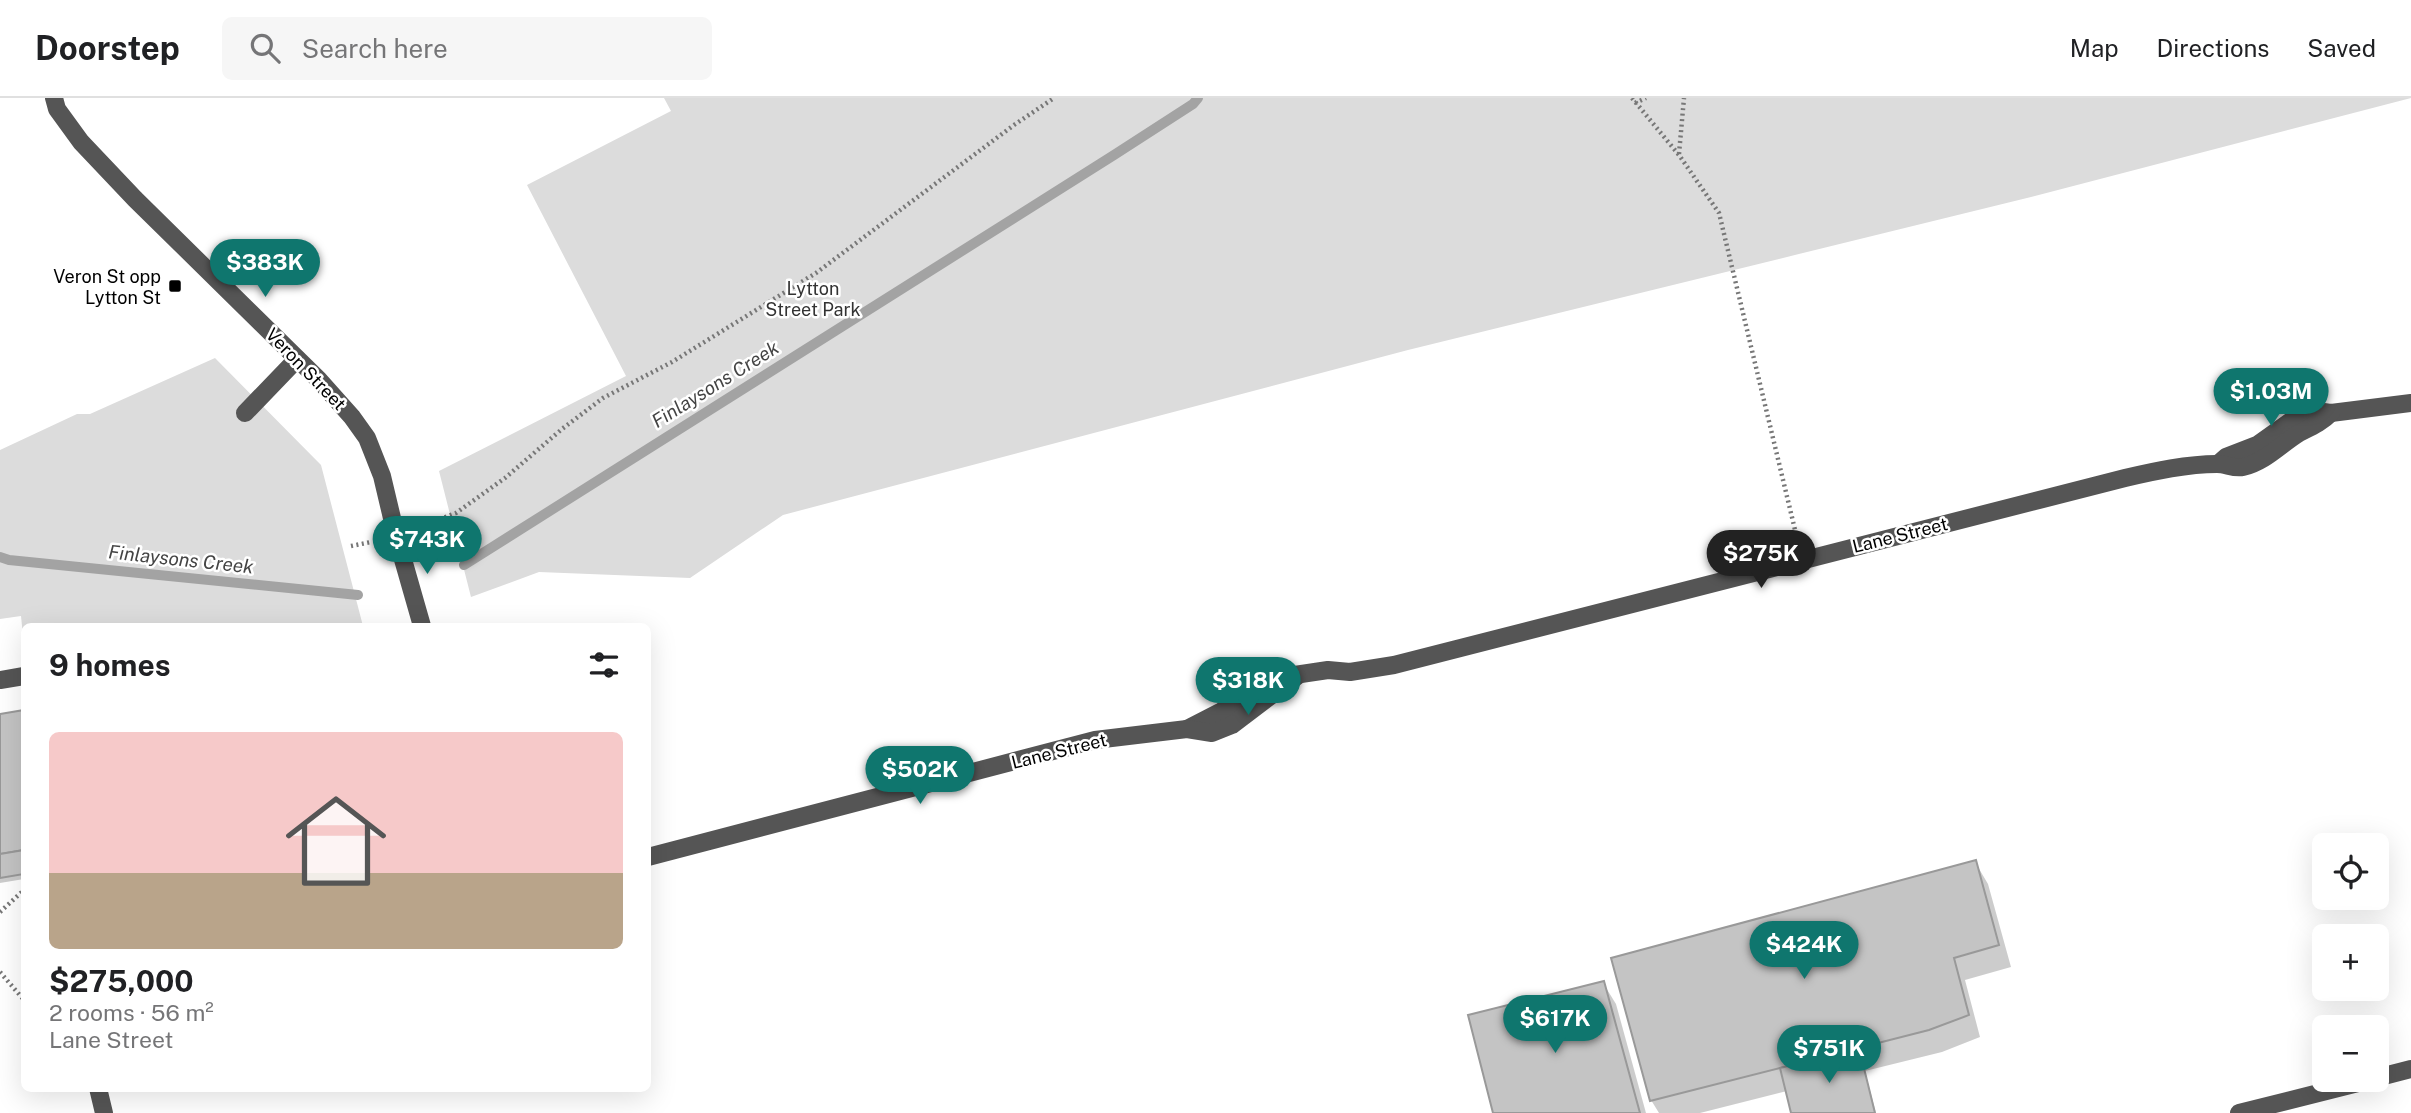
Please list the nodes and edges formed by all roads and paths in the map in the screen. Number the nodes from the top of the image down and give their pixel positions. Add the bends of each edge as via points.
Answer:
1 (54, 98) edge
2 (1054, 98) edge
3 (1646, 98) edge
4 (1684, 98) edge
5 (1634, 100) edge
6 (1679, 155) junction
7 (297, 359) junction
8 (2411, 403) edge
9 (245, 413) dead end
10 (438, 520) dead end
11 (1801, 560) junction
12 (421, 623) edge
13 (21, 676) edge
14 (0, 680) edge
15 (651, 856) edge
16 (21, 893) edge
17 (0, 912) edge
18 (0, 972) edge
19 (21, 996) edge
20 (2411, 1069) edge
21 (2389, 1075) edge
22 (99, 1092) edge
23 (2322, 1092) edge
24 (104, 1113) edge
25 (2239, 1113) edge

1 - 7 street, Veron Street via 81,142
2 - 10 path via 816,273 672,362 603,398 505,478 456,513
3 - 5 path
4 - 6 path
5 - 6 path
6 - 11 path via 1719,213
7 - 9 street
7 - 12 street, Veron Street via 367,438 382,476
8 - 11 street, Lane Street via 2331,413 2243,467 2218,464 2166,469
11 - 15 street, Lane Street via 1394,665 1297,676 1232,725 1212,733 1187,729 1094,740
13 - 14 street
16 - 17 path
18 - 19 path
20 - 21 street
22 - 24 street
23 - 25 street

